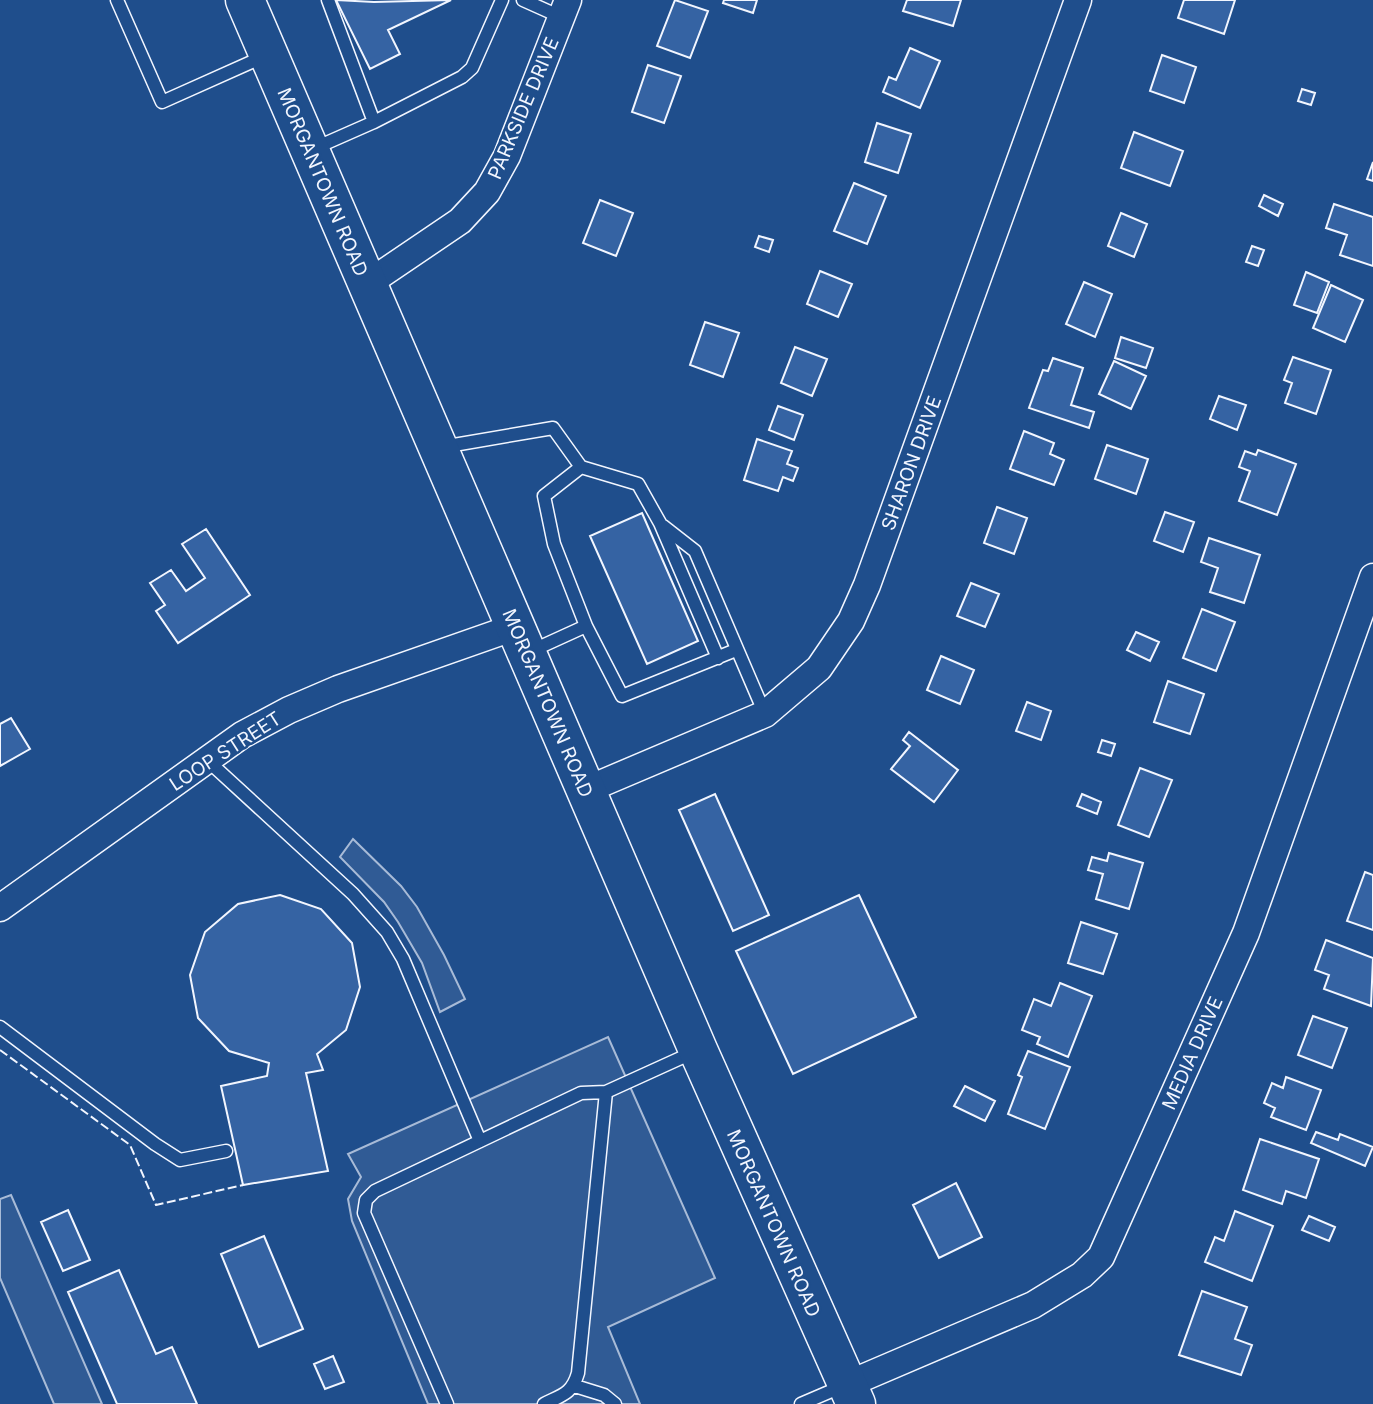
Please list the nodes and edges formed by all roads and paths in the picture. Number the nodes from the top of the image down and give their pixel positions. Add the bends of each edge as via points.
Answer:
1 (117, 0) edge
2 (245, 0) edge
3 (328, 0) edge
4 (502, 0) edge
5 (523, 0) edge
6 (1079, 0) edge
7 (564, 9) edge
8 (268, 54) junction
9 (374, 122) junction
10 (310, 150) junction
11 (368, 284) junction
12 (438, 448) junction
13 (581, 467) junction
14 (660, 523) junction
15 (1373, 577) edge
16 (586, 626) junction
17 (521, 640) junction
18 (736, 650) junction
19 (718, 658) junction
20 (765, 713) junction
21 (206, 759) junction
22 (586, 790) junction
23 (0, 908) edge
24 (0, 1027) edge
25 (698, 1050) junction
26 (606, 1092) junction
27 (480, 1141) junction
28 (226, 1151) dead end
29 (575, 1386) junction
30 (851, 1394) edge
31 (447, 1404) edge
32 (544, 1404) edge
33 (615, 1404) edge
34 (801, 1404) edge

1 - 8 lane via 162,102
2 - 8 main road, MORGANTOWN ROAD
3 - 9 lane
4 - 9 lane via 472,68
5 - 7 lane
6 - 20 street, SHARON DRIVE via 851,621 820,668
7 - 11 street, PARKSIDE DRIVE via 507,156 486,192 460,221
8 - 10 main road, MORGANTOWN ROAD
9 - 10 lane
10 - 11 main road, MORGANTOWN ROAD
11 - 12 main road, MORGANTOWN ROAD
12 - 13 lane via 553,428
12 - 17 main road, MORGANTOWN ROAD
13 - 14 lane via 638,484
13 - 16 lane via 544,496 554,544
14 - 18 lane via 695,551
14 - 19 lane
15 - 30 street, MEDIA DRIVE via 1246,933 1101,1257 1075,1280 1033,1305
16 - 17 lane
16 - 19 lane via 622,696
17 - 21 street, LOOP STREET via 313,700 242,735
17 - 22 main road, MORGANTOWN ROAD
18 - 19 lane
18 - 20 lane
20 - 22 street, SHARON DRIVE
21 - 23 street, LOOP STREET
21 - 27 lane via 354,894 387,932 403,959
22 - 25 main road, MORGANTOWN ROAD
24 - 28 lane via 180,1160
25 - 26 lane
25 - 30 main road, MORGANTOWN ROAD
26 - 27 lane via 580,1093
26 - 29 lane
27 - 31 lane via 375,1191 366,1200 364,1213
29 - 32 lane
29 - 33 lane via 604,1395
30 - 34 lane

